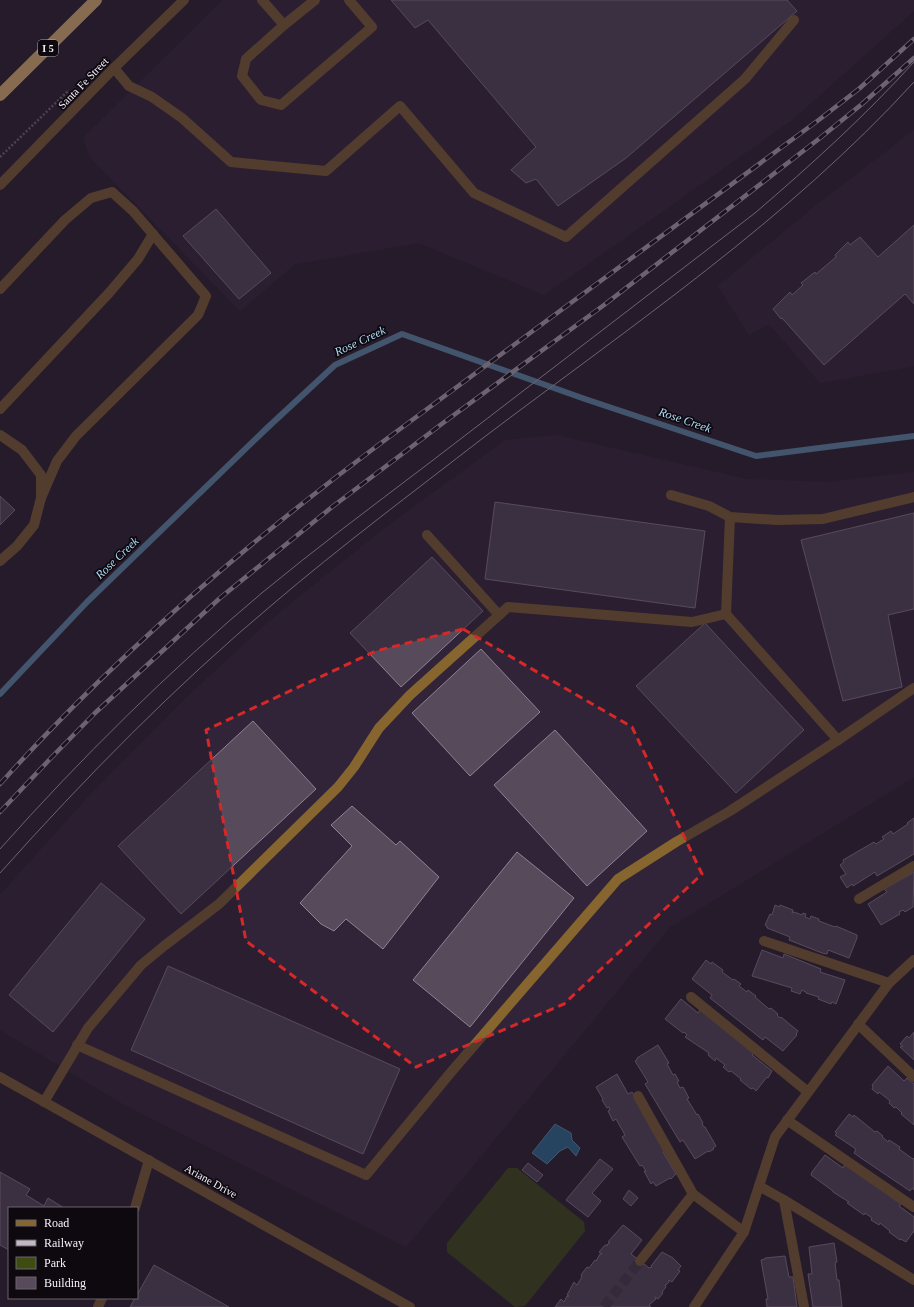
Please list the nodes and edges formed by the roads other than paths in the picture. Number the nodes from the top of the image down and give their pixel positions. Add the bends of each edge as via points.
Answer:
1 (96, 0) edge
2 (184, 0) edge
3 (262, 0) edge
4 (316, 0) edge
5 (349, 0) edge
6 (794, 20) dead end
7 (284, 25) junction
8 (114, 68) junction
9 (0, 96) edge
10 (0, 185) edge
11 (153, 234) junction
12 (0, 289) edge
13 (0, 409) edge
14 (0, 435) edge
15 (671, 494) dead end
16 (914, 497) edge
17 (41, 498) junction
18 (730, 517) junction
19 (427, 535) dead end
20 (0, 561) edge
21 (726, 614) junction
22 (499, 615) junction
23 (914, 688) edge
24 (838, 740) junction
25 (914, 866) edge
26 (859, 899) dead end
27 (764, 941) dead end
28 (914, 960) edge
29 (888, 983) junction
30 (691, 997) dead end
31 (858, 1024) junction
32 (77, 1045) junction
33 (0, 1077) edge
34 (914, 1077) edge
35 (808, 1092) junction
36 (638, 1096) dead end
37 (44, 1102) junction
38 (787, 1120) junction
39 (149, 1160) junction
40 (759, 1186) junction
41 (693, 1194) junction
42 (784, 1200) junction
43 (135, 1207) edge
44 (914, 1207) edge
45 (744, 1232) junction
46 (640, 1261) tunnel mouth
47 (914, 1280) edge
48 (410, 1307) edge
49 (694, 1307) edge
50 (804, 1307) edge

1 - 9 highway, I 5
2 - 8 street, Santa Fe Street
3 - 7 street
4 - 7 street
5 - 7 street via 372,27 282,105 262,100 242,76 246,59
6 - 8 street via 745,79 566,237 474,193 400,106 326,171 231,162 182,118 152,97 129,86
8 - 10 street, Santa Fe Street
11 - 12 street via 134,211 112,192 91,198 65,220
11 - 13 street via 138,259 109,293
11 - 17 street via 206,296 198,315 76,436 58,461
14 - 17 street via 22,450 41,475
15 - 18 street via 709,506
16 - 18 street via 823,519
17 - 20 street via 34,525 17,546
18 - 21 street
19 - 22 street
21 - 22 street via 692,622 508,607
21 - 24 street
22 - 32 street via 410,695 379,728 338,787 219,904 141,965 88,1028
23 - 24 street
24 - 32 street via 730,811 618,879 366,1175
25 - 26 street
27 - 29 street
28 - 29 street
29 - 31 street
30 - 35 street
31 - 34 street
31 - 35 street
32 - 37 street
33 - 37 street, Ariane Drive
35 - 38 street
36 - 41 street
37 - 39 street, Ariane Drive
38 - 40 street via 775,1137
38 - 44 street
39 - 43 street
39 - 48 street, Ariane Drive
40 - 42 street
40 - 45 street
41 - 45 street
41 - 46 street
42 - 47 street
42 - 50 street
45 - 49 street

